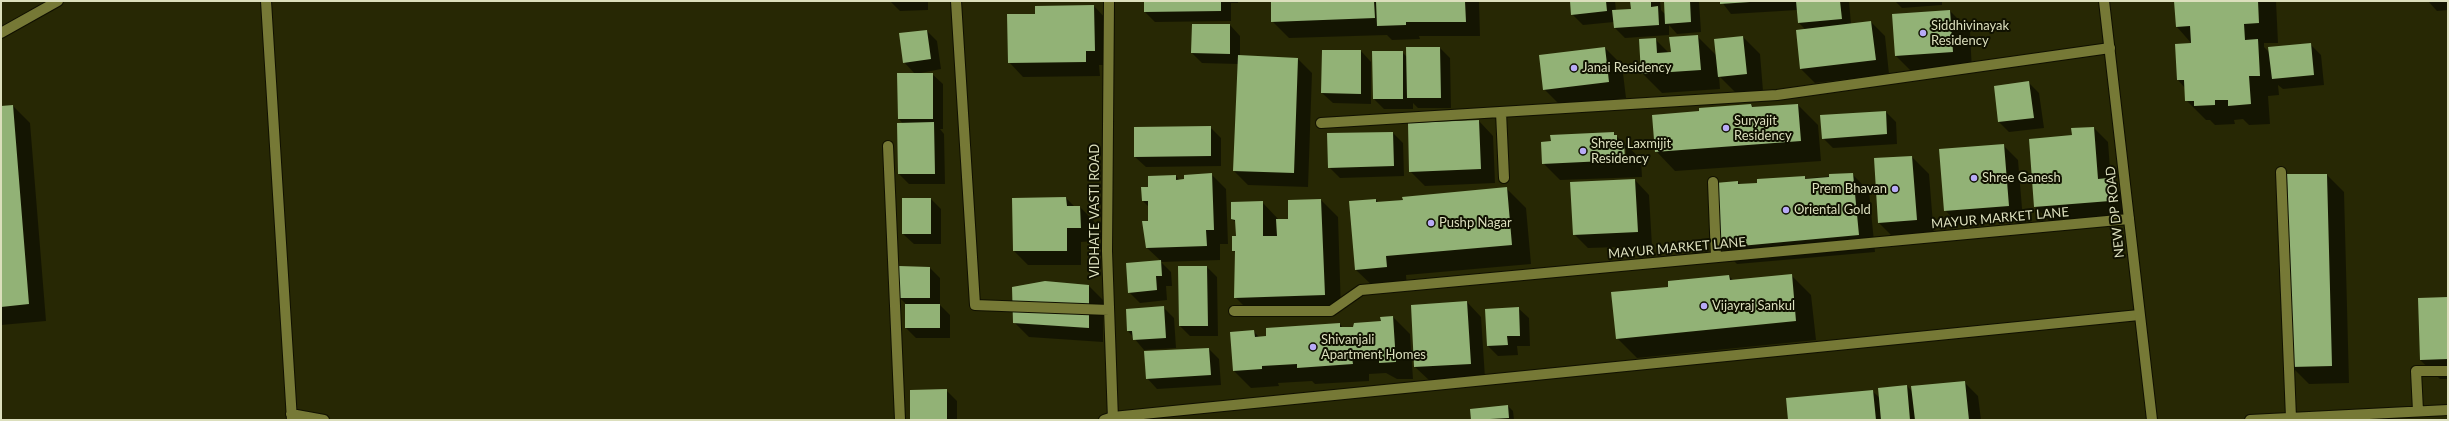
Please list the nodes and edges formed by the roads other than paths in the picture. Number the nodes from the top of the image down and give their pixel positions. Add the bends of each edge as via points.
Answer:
1 (58, 1) edge
2 (266, 1) edge
3 (956, 1) edge
4 (1109, 1) edge
5 (2104, 1) edge
6 (1, 33) edge
7 (2110, 48) junction
8 (1501, 112) junction
9 (1321, 123) dead end
10 (888, 146) dead end
11 (2281, 172) dead end
12 (1504, 178) dead end
13 (1713, 182) dead end
14 (2129, 219) junction
15 (1716, 257) junction
16 (1109, 310) junction
17 (1234, 311) dead end
18 (2139, 315) junction
19 (2448, 371) edge
20 (2448, 410) edge
21 (2418, 412) junction
22 (292, 417) edge
23 (2359, 417) edge
24 (2291, 418) junction
25 (1110, 419) edge
26 (324, 420) edge
27 (900, 420) edge
28 (2152, 420) edge
29 (2250, 420) edge

1 - 6 street
2 - 22 street
3 - 16 street via 975,305
4 - 16 street, VIDHATE VASTI ROAD
5 - 7 street, NEW DP ROAD
7 - 8 street via 1777,95
7 - 14 street, NEW DP ROAD
8 - 9 street
8 - 12 street
10 - 27 street
11 - 24 street
13 - 15 street
14 - 15 street, MAYUR MARKET LANE
14 - 18 street, NEW DP ROAD
15 - 17 street, MAYUR MARKET LANE via 1361,290 1331,311
16 - 25 street, VIDHATE VASTI ROAD
18 - 25 street
18 - 28 street, NEW DP ROAD
19 - 21 street via 2416,371
20 - 21 street
21 - 23 street
22 - 26 street
23 - 24 street
24 - 29 street

